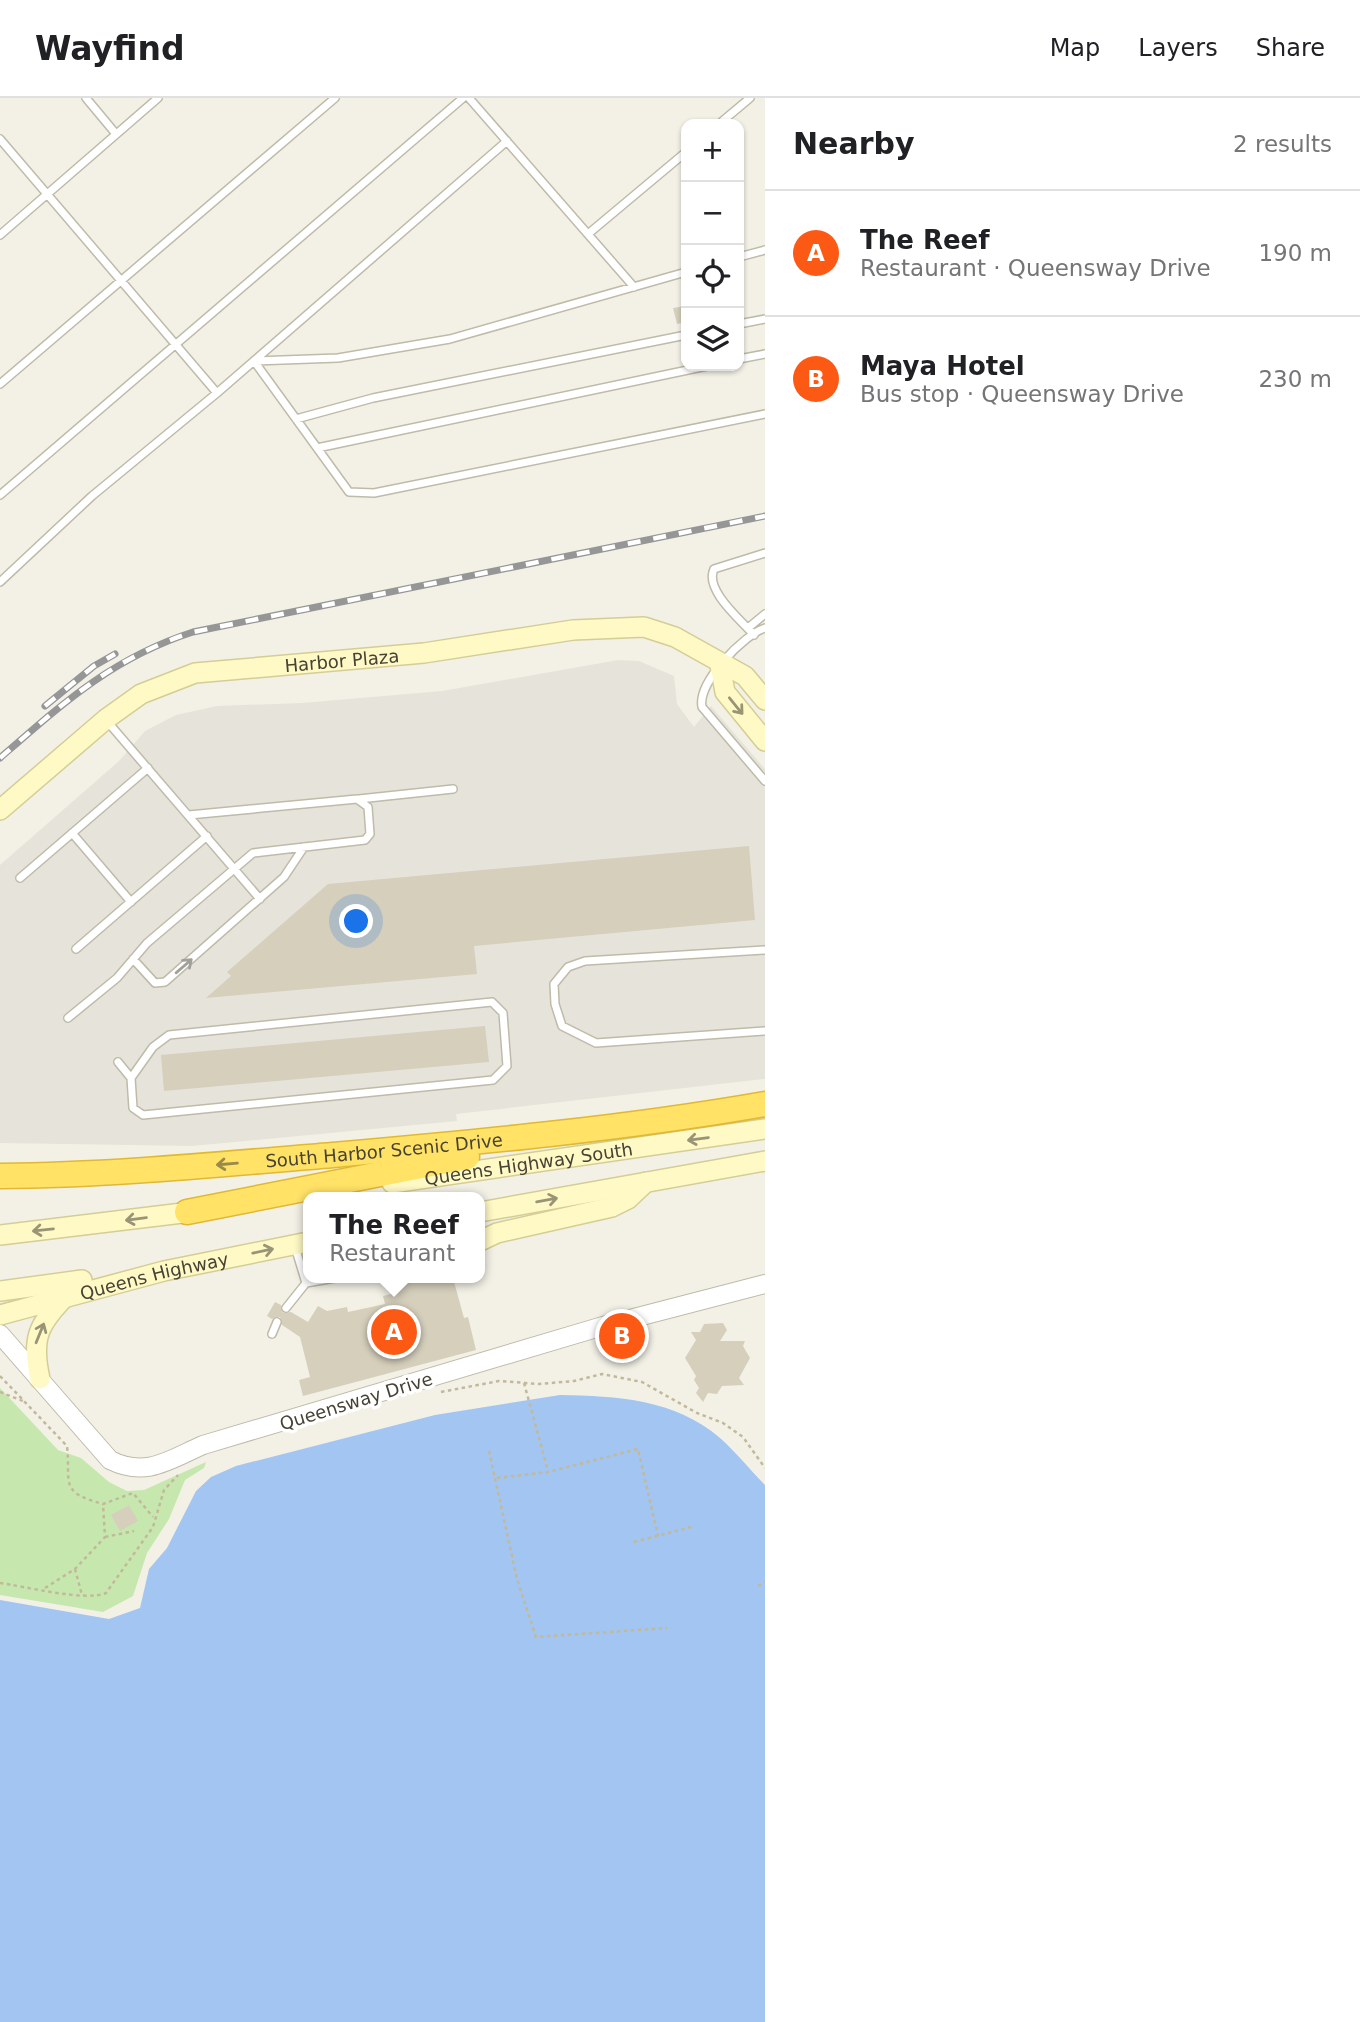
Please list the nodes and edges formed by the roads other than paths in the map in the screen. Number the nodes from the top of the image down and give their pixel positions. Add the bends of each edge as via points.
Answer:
1 (86, 98) edge
2 (158, 98) edge
3 (335, 98) edge
4 (463, 98) edge
5 (468, 98) edge
6 (750, 98) edge
7 (725, 119) edge
8 (116, 134) junction
9 (0, 139) edge
10 (507, 141) junction
11 (681, 156) edge
12 (47, 194) junction
13 (588, 234) junction
14 (0, 235) edge
15 (765, 250) edge
16 (744, 256) edge
17 (681, 273) edge
18 (121, 281) junction
19 (634, 286) junction
20 (765, 319) edge
21 (744, 323) edge
22 (681, 336) edge
23 (175, 344) junction
24 (765, 354) edge
25 (744, 358) edge
26 (254, 361) junction
27 (683, 371) edge
28 (0, 384) edge
29 (217, 393) junction
30 (765, 414) edge
31 (296, 419) junction
32 (317, 448) junction
33 (0, 495) edge
34 (765, 553) edge
35 (0, 582) edge
36 (765, 614) edge
37 (748, 628) junction
38 (765, 628) edge
39 (754, 635) junction
40 (720, 665) junction
41 (765, 700) edge
42 (106, 719) junction
43 (765, 741) edge
44 (148, 768) junction
45 (765, 781) edge
46 (453, 789) dead end
47 (357, 799) junction
48 (0, 810) edge
49 (189, 815) junction
50 (72, 833) junction
51 (206, 836) junction
52 (304, 847) junction
53 (234, 870) junction
54 (20, 878) dead end
55 (260, 899) junction
56 (131, 902) junction
57 (76, 949) dead end
58 (765, 950) edge
59 (133, 959) junction
60 (68, 1018) dead end
61 (765, 1031) edge
62 (118, 1062) dead end
63 (131, 1078) junction
64 (765, 1104) edge
65 (612, 1129) junction
66 (765, 1129) edge
67 (765, 1161) edge
68 (0, 1176) edge
69 (646, 1182) junction
70 (326, 1192) edge
71 (303, 1195) edge
72 (485, 1211) edge
73 (187, 1212) junction
74 (0, 1235) edge
75 (485, 1239) edge
76 (301, 1244) edge
77 (233, 1258) junction
78 (306, 1283) edge
79 (765, 1284) edge
80 (0, 1292) edge
81 (67, 1295) junction
82 (286, 1308) dead end
83 (0, 1315) edge
84 (277, 1322) dead end
85 (0, 1334) edge
86 (272, 1334) dead end
87 (40, 1379) junction

1 - 8 lane
2 - 8 lane
3 - 18 lane
4 - 23 lane
5 - 10 lane
6 - 7 lane
8 - 12 lane
9 - 12 lane
10 - 13 lane
10 - 26 lane
11 - 13 lane
12 - 14 lane
12 - 18 lane
13 - 19 lane
15 - 16 lane
17 - 19 lane
18 - 23 lane
18 - 28 lane
19 - 26 lane via 450,340 338,358
20 - 21 lane
22 - 31 lane via 373,398
23 - 29 lane
23 - 33 lane
24 - 25 lane
26 - 29 lane
26 - 31 lane
27 - 32 lane
29 - 35 lane via 92,496
30 - 32 lane via 374,493 349,492
31 - 32 lane
34 - 37 lane via 715,569 711,576 713,587
36 - 37 lane
37 - 39 lane
38 - 39 lane
39 - 40 lane
40 - 41 main road, Harbor Plaza via 745,677
40 - 42 main road, Harbor Plaza via 675,637 644,627 614,626 424,653 195,673 141,694
40 -> 43 main road via 725,692
40 - 45 lane via 705,684 702,707
42 - 44 lane
42 - 48 main road, Harbor Plaza
44 - 49 lane
44 - 50 lane
46 - 47 lane
47 - 49 lane
47 - 52 lane via 368,807 370,834 365,839
49 - 51 lane
50 - 54 lane
50 - 56 lane
51 - 53 lane
51 - 56 lane
52 - 53 lane via 253,853
52 - 55 lane via 284,877
53 - 55 lane
53 - 59 lane
59 -> 55 lane via 155,983 165,982
56 - 57 lane
58 - 61 lane via 584,961 568,967 554,984 562,1026 596,1043
59 - 60 lane
62 - 63 lane
63 - 63 lane via 133,1108 143,1115 493,1080 506,1066 503,1013 492,1003 169,1035 153,1047
64 - 65 highway, South Harbor Scenic Drive
65 -> 68 highway, South Harbor Scenic Drive via 93,1175
65 - 73 highway
66 -> 70 main road, Queens Highway South
67 - 69 main road
72 -> 69 main road
69 - 75 main road via 612,1207
71 -> 73 main road, Queens Highway South
73 -> 74 main road, Queens Highway South
77 -> 76 main road, Queens Highway
77 - 80 main road
77 - 81 main road, Queens Highway
78 - 82 lane
79 - 87 street, Queensway Drive via 603,1326 203,1446 139,1470 110,1460
81 - 83 main road, Queens Highway
87 -> 81 main road via 36,1337
84 - 86 lane
85 - 87 street, Queensway Drive

